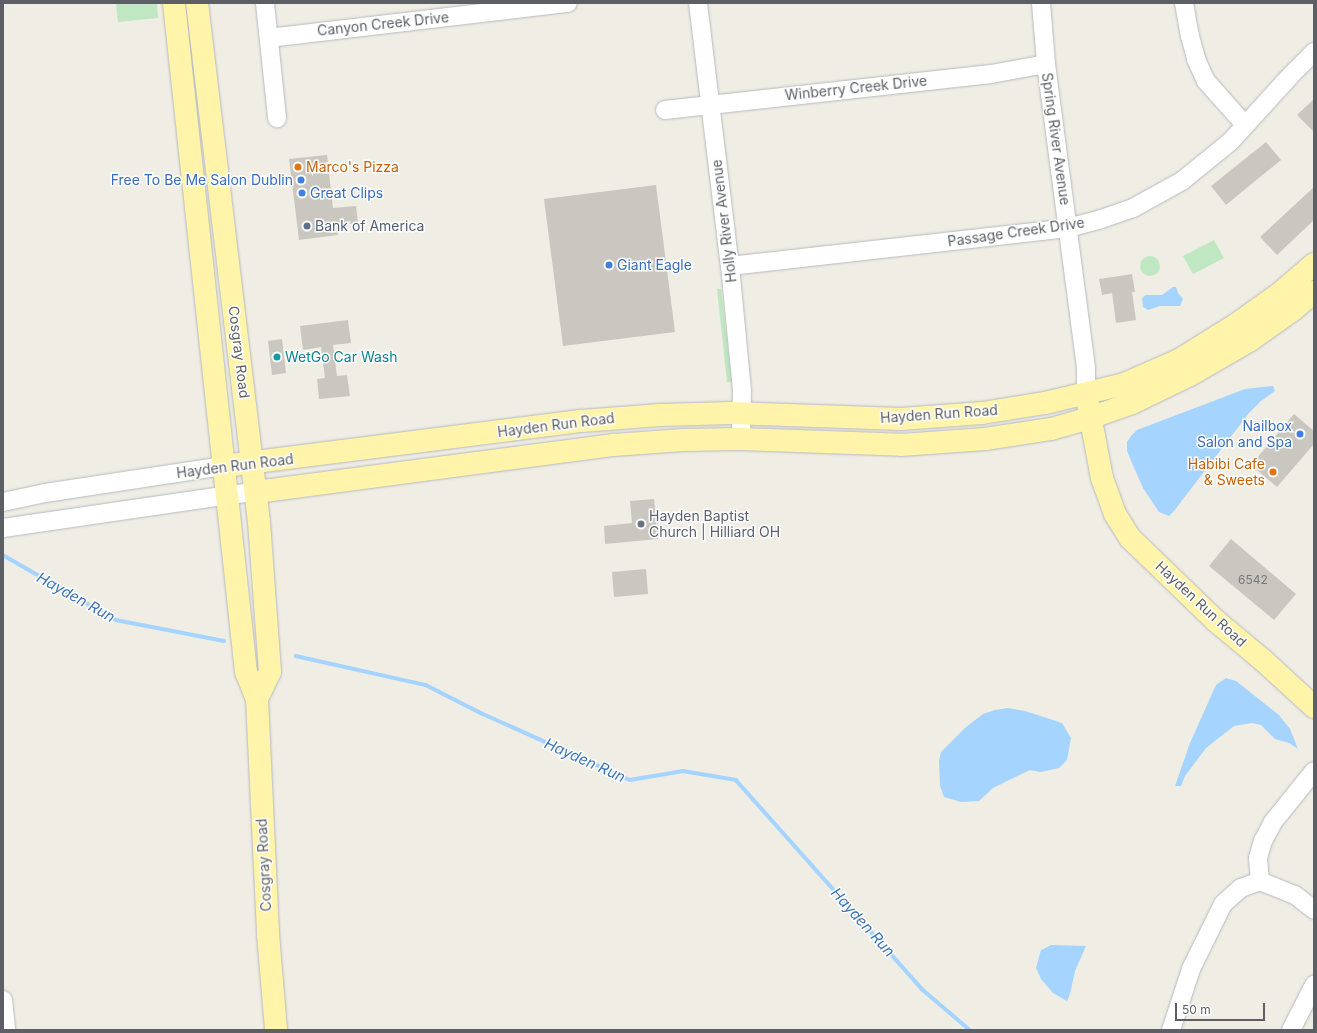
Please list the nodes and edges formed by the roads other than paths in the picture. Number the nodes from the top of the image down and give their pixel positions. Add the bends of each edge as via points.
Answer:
1 (174, 3) edge
2 (197, 3) edge
3 (265, 3) edge
4 (568, 3) edge
5 (698, 3) edge
6 (1041, 3) edge
7 (1184, 3) edge
8 (269, 38) junction
9 (1311, 62) edge
10 (1046, 64) junction
11 (710, 104) junction
12 (665, 110) dead end
13 (277, 118) dead end
14 (1245, 125) junction
15 (1068, 228) junction
16 (1314, 264) edge
17 (730, 266) junction
18 (1314, 292) edge
19 (1086, 393) junction
20 (741, 413) junction
21 (1090, 418) junction
22 (741, 439) junction
23 (253, 464) junction
24 (224, 466) junction
25 (256, 492) junction
26 (228, 495) junction
27 (3, 502) edge
28 (3, 528) edge
29 (257, 699) junction
30 (1314, 707) edge
31 (1314, 771) edge
32 (1260, 882) junction
33 (1314, 910) edge
34 (1314, 985) edge
35 (3, 1000) edge
36 (6, 1030) edge
37 (276, 1030) edge
38 (1171, 1030) edge
39 (1291, 1030) edge

1 - 24 main road, Cosgray Road
2 - 23 main road, Cosgray Road
3 - 8 street
4 - 8 street, Canyon Creek Drive
5 - 11 street, Holly River Avenue
6 - 10 street, Spring River Avenue
7 - 14 street via 1196,59 1204,77
8 - 13 street
9 - 14 street, Passage Creek Drive
10 - 11 street, Winberry Creek Drive via 991,74
10 - 15 street, Spring River Avenue
11 - 12 street, Winberry Creek Drive
11 - 17 street, Holly River Avenue
14 - 15 street, Passage Creek Drive via 1231,141 1182,182 1133,208
15 - 17 street, Passage Creek Drive
15 - 19 street, Spring River Avenue via 1086,369
16 - 19 main road via 1279,294 1237,324 1179,360 1124,384
17 - 20 street, Holly River Avenue via 742,391
18 - 21 main road via 1248,341 1190,375 1132,403
19 - 20 main road, Hayden Run Road via 1045,403 982,413 901,419
19 - 21 main road, Hayden Run Road
20 - 22 street, Holly River Avenue
20 - 23 main road, Hayden Run Road via 660,415 582,421
21 - 22 main road, Hayden Run Road via 1051,429 985,439 901,445
21 - 30 main road, Hayden Run Road via 1102,478 1115,514 1130,538 1216,621
22 - 25 main road, Hayden Run Road via 614,445
23 - 24 main road, Hayden Run Road
23 - 25 main road, Cosgray Road
24 - 26 main road, Cosgray Road
24 - 27 street, Hayden Run Road via 45,493
25 - 26 street, Hayden Run Road
25 - 29 main road, Cosgray Road via 270,672
26 - 28 street, Hayden Run Road
26 - 29 main road, Cosgray Road via 246,672
29 - 37 main road, Cosgray Road via 268,934
31 - 32 street via 1273,822 1263,841 1258,858
32 - 33 street via 1295,895
32 - 38 street via 1241,888 1223,904 1191,969
34 - 39 street
35 - 36 street

